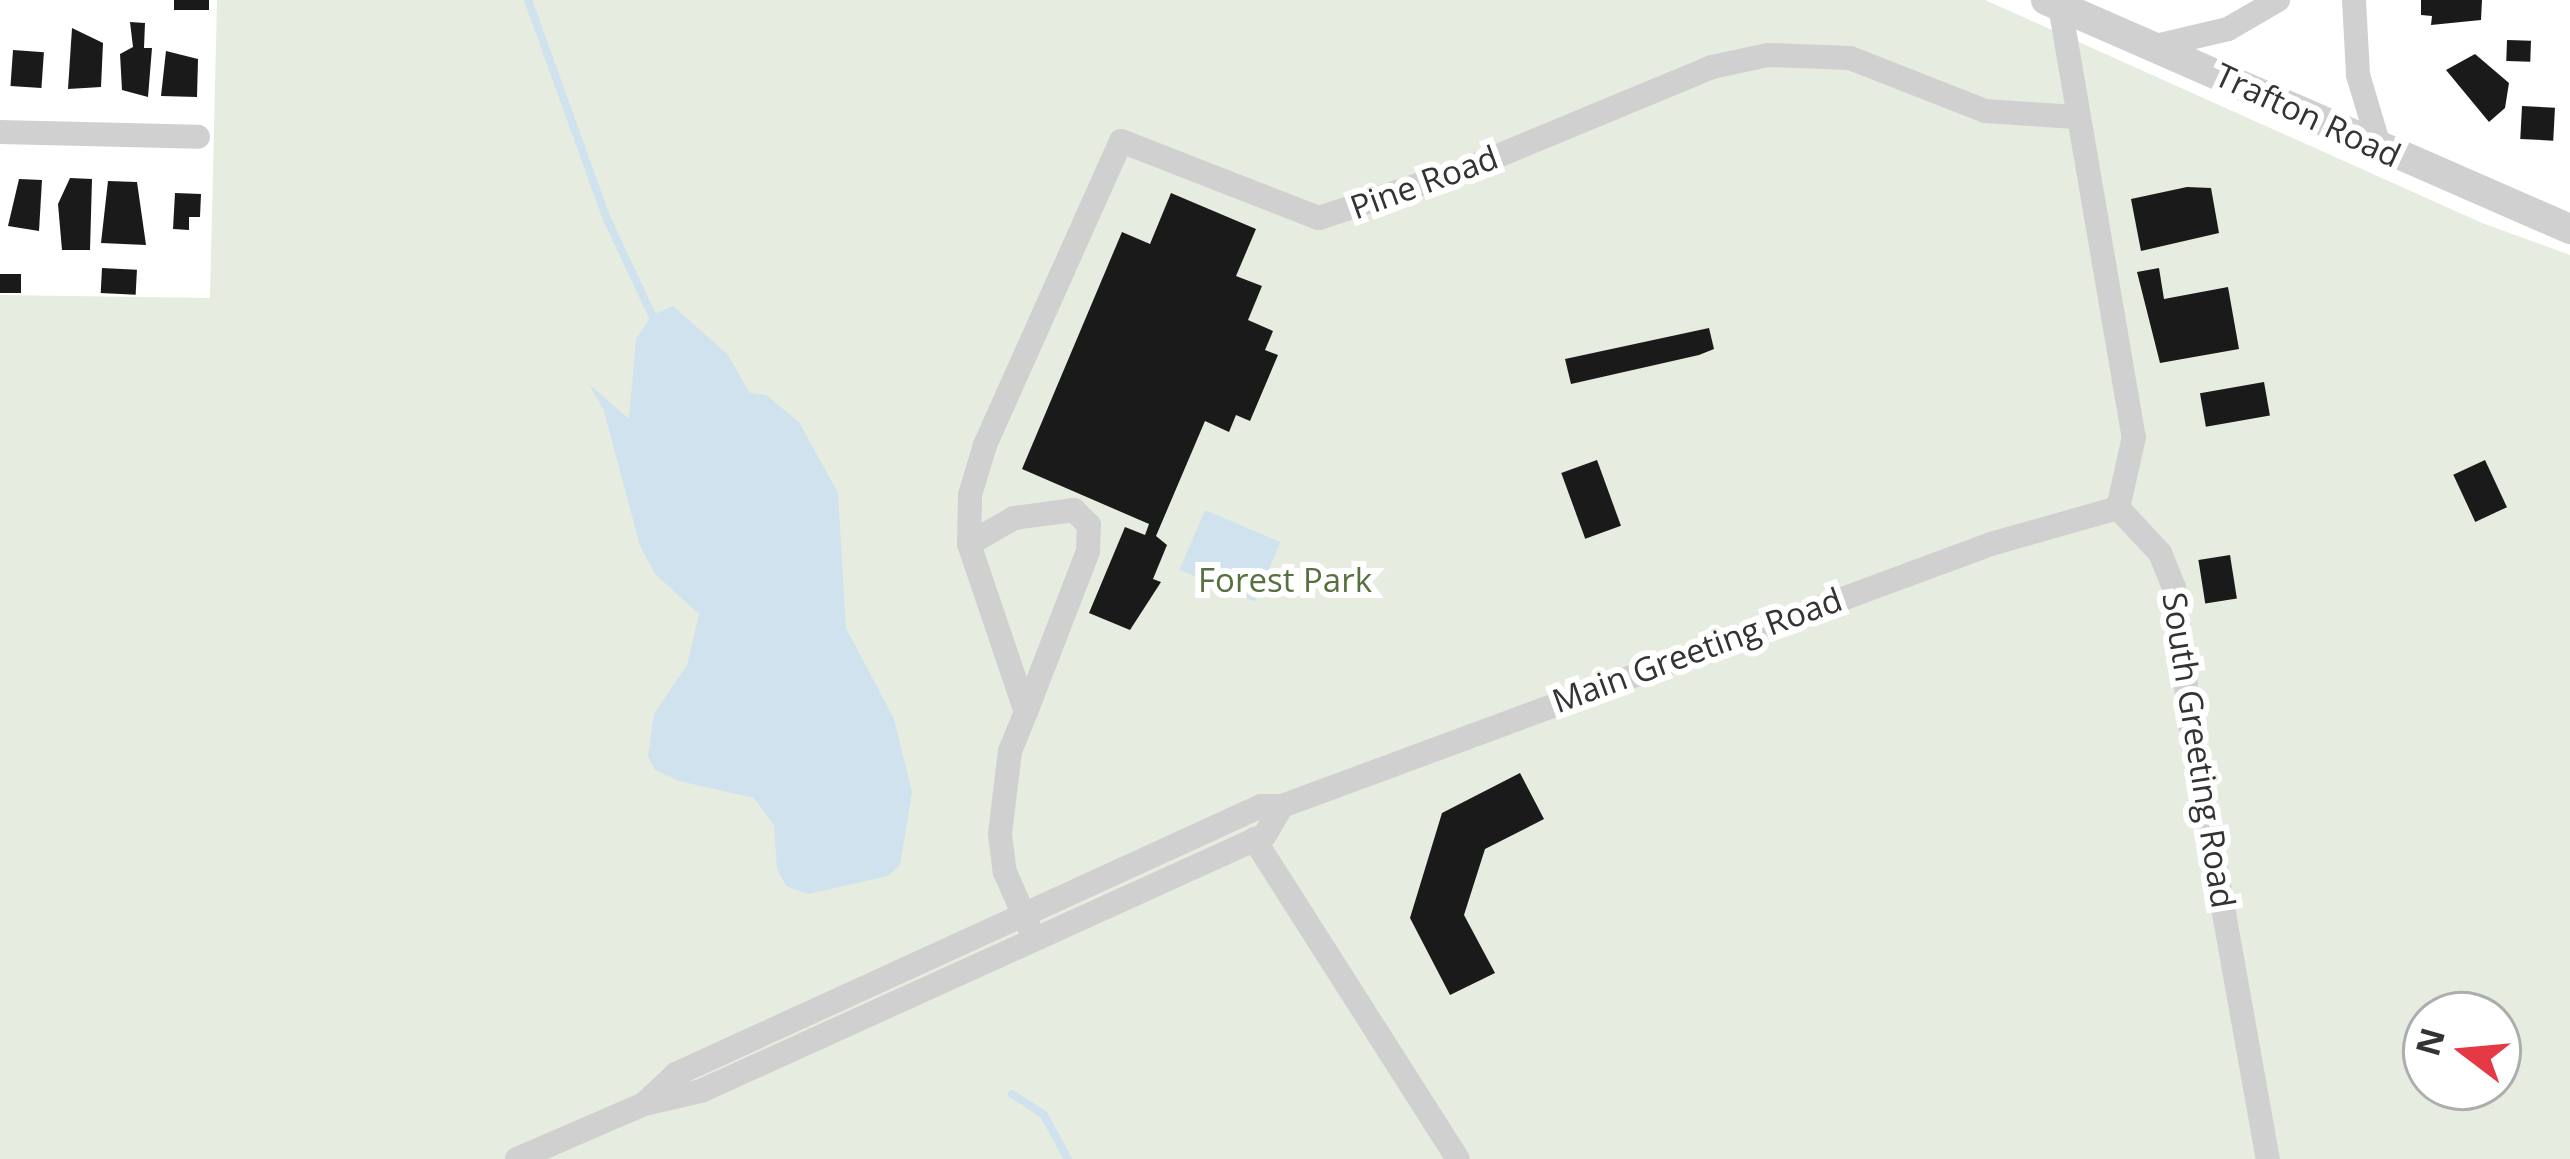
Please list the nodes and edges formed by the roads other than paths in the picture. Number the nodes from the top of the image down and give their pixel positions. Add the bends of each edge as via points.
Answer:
1 (2278, 0) edge
2 (2354, 0) edge
3 (2055, 2) edge
4 (2156, 46) junction
5 (2075, 117) junction
6 (0, 132) edge
7 (198, 137) dead end
8 (2380, 149) junction
9 (2570, 229) edge
10 (2118, 508) junction
11 (969, 544) junction
12 (1026, 712) junction
13 (1282, 806) junction
14 (1254, 839) junction
15 (1029, 928) junction
16 (518, 1159) edge
17 (1458, 1159) edge
18 (2268, 1159) edge

1 - 4 street via 2228,28
2 - 8 street via 2358,75
3 - 4 street, Trafton Road
3 - 5 street via 2074,62
4 - 8 street, Trafton Road
5 - 10 street via 2134,437
5 - 11 street, Pine Road via 1985,111 1850,58 1768,55 1628,97 1466,169 1319,218 1121,141 980,459
6 - 7 street
8 - 9 street, Trafton Road
10 - 13 street, Main Greeting Road via 1947,560
10 - 18 street, South Greeting Road via 2160,553 2174,587 2191,728
11 - 12 street, Pine Road
11 - 12 street via 1003,521 1048,510 1074,511 1090,525 1084,565
12 - 15 street via 1010,751 1000,834 1005,872
13 - 14 street, Main Greeting Road via 1272,829
13 - 15 street, Main Greeting Road via 1261,806
14 - 15 street, Main Greeting Road
14 - 17 street
15 - 16 street, Main Greeting Road via 701,1091 644,1104

